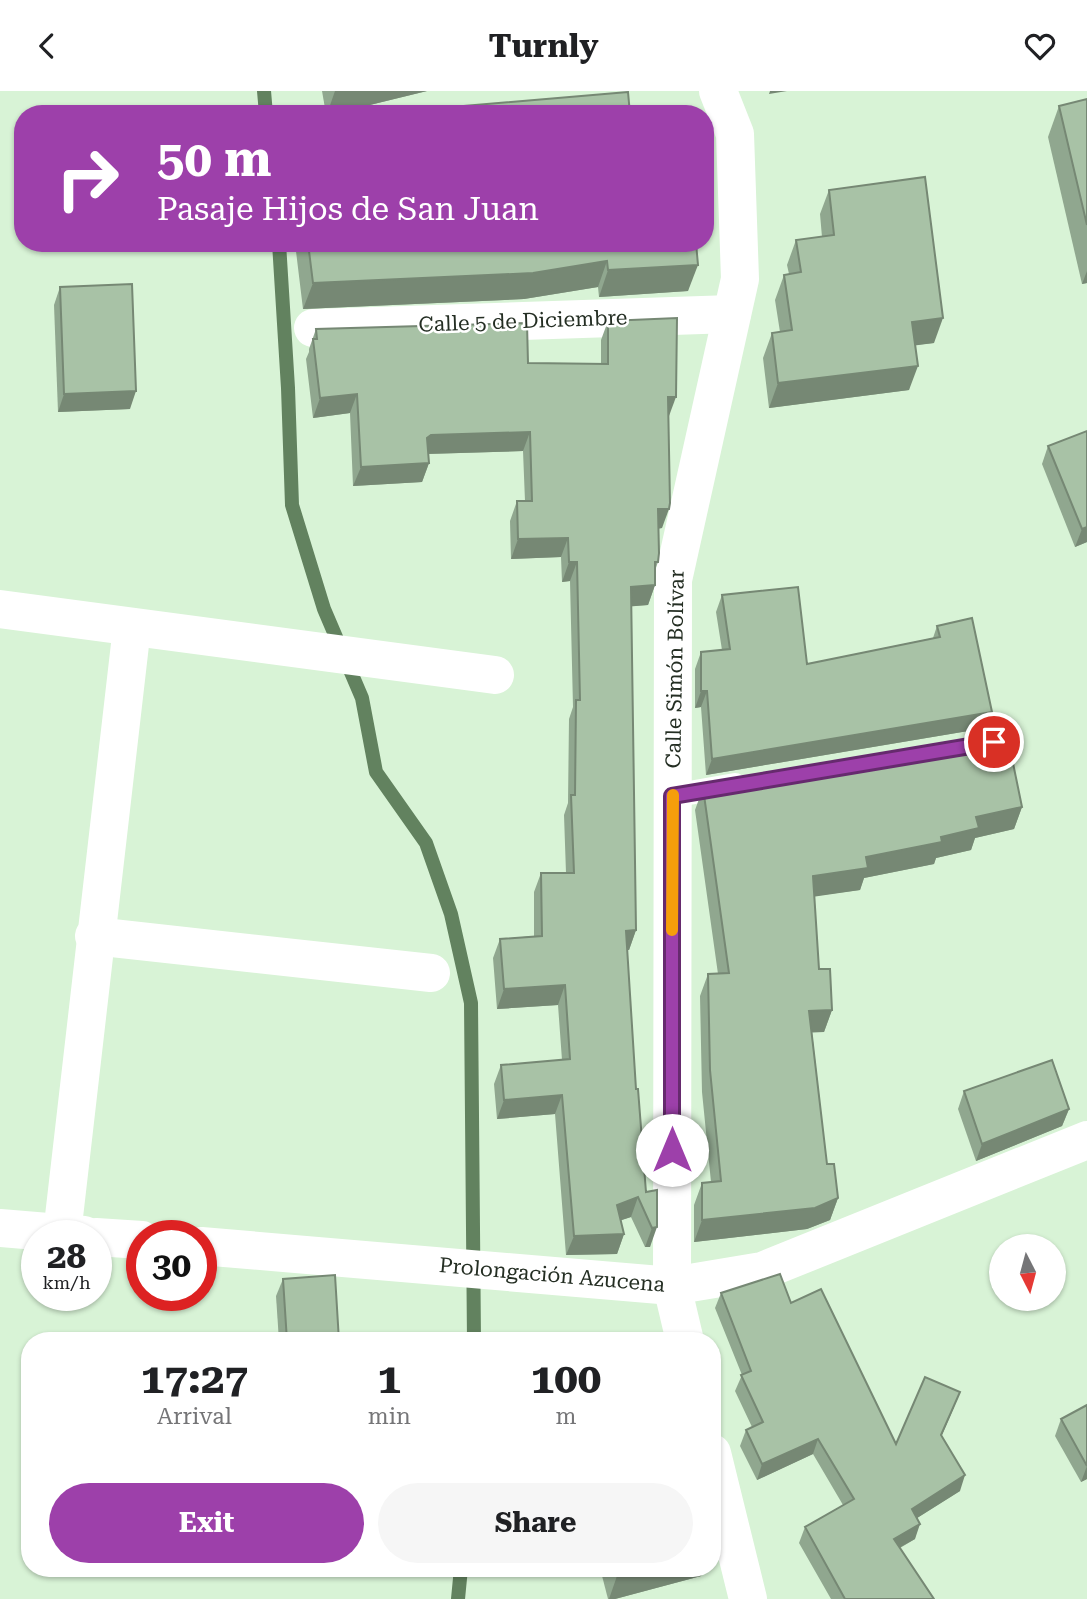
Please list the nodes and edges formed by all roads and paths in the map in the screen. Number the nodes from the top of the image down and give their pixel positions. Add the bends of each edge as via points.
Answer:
1 (718, 91) edge
2 (733, 314) junction
3 (313, 328) edge
4 (0, 610) edge
5 (132, 627) junction
6 (495, 675) dead end
7 (753, 782) edge
8 (672, 796) junction
9 (94, 936) junction
10 (431, 973) dead end
11 (1087, 1140) edge
12 (82, 1220) edge
13 (0, 1228) edge
14 (21, 1230) edge
15 (217, 1247) edge
16 (672, 1286) junction
17 (683, 1332) edge
18 (721, 1490) edge
19 (748, 1599) edge

1 - 2 street, Calle Simón Bolívar via 734,134 740,279
2 - 3 street, Calle 5 de Diciembre
2 - 8 street, Calle Simón Bolívar via 673,580
4 - 5 street
5 - 6 street
5 - 9 street
7 - 8 lane
8 - 16 street, Calle Simón Bolívar
9 - 10 street
9 - 12 street
11 - 16 street, Prolongación Azucena via 762,1271
13 - 14 street
15 - 16 street, Prolongación Azucena
16 - 17 street, Calle Simón Bolívar
18 - 19 street

